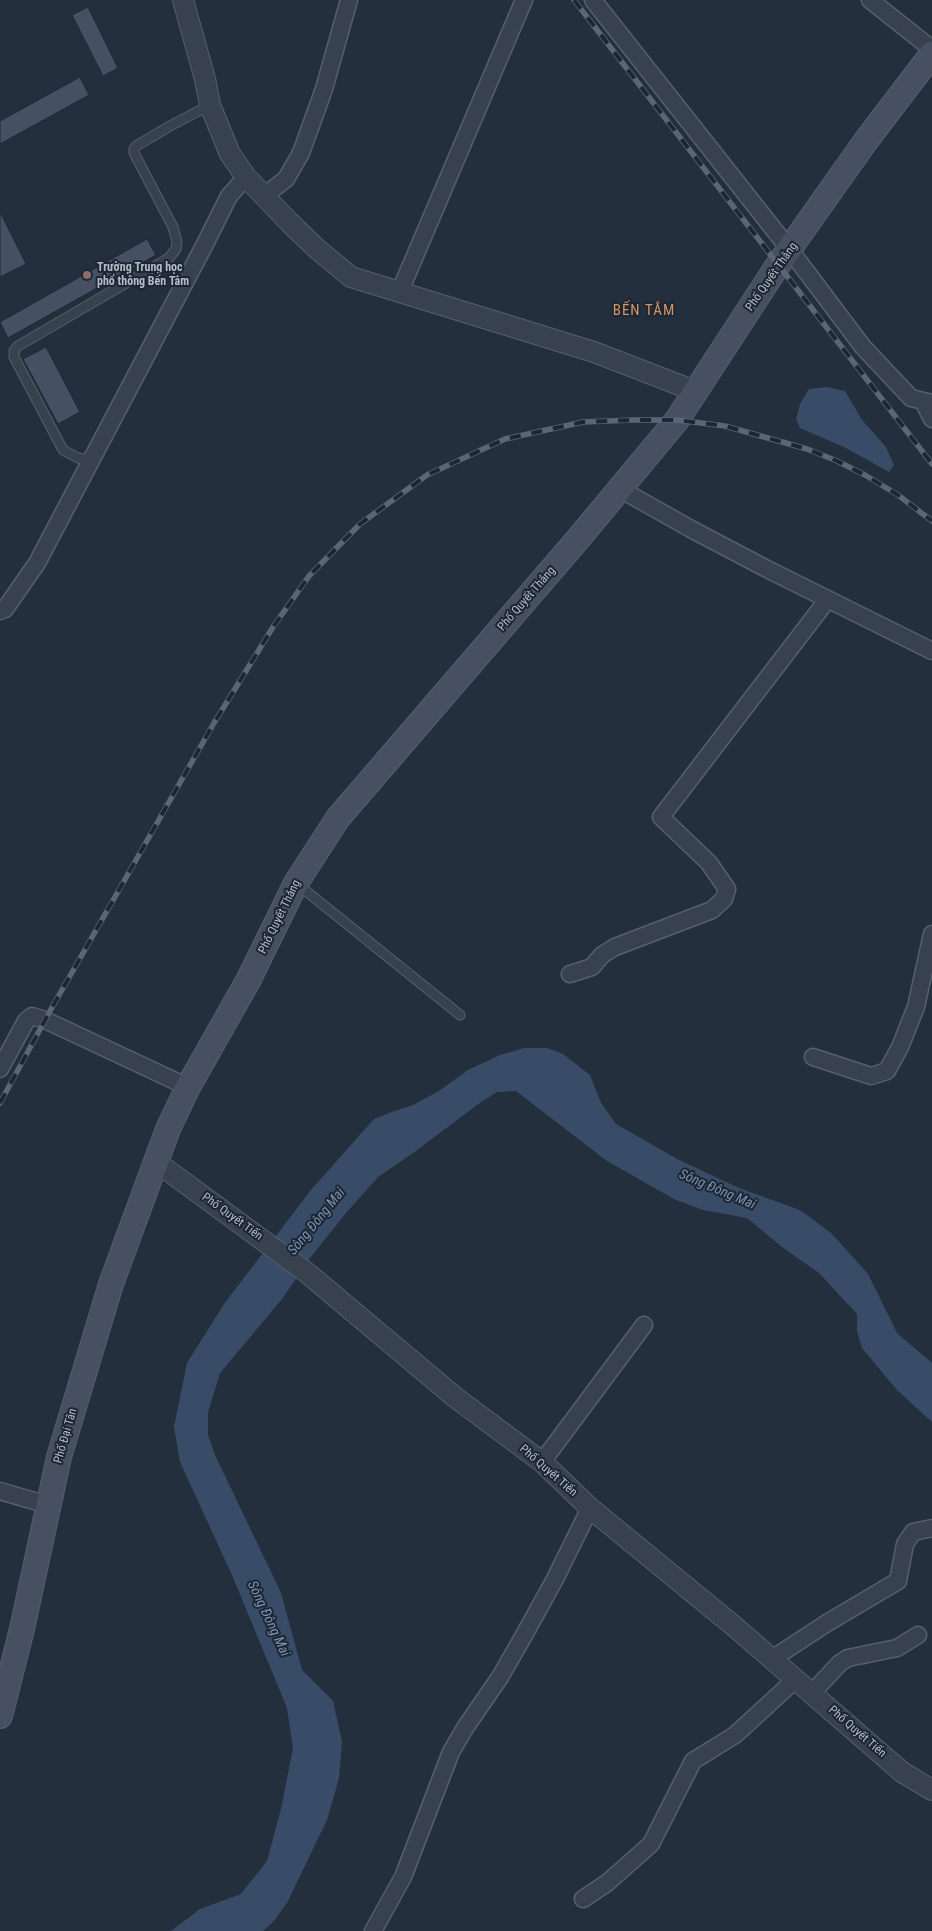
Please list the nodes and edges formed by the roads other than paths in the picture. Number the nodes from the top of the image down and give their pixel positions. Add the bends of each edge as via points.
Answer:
1 (183, 0) edge
2 (349, 0) edge
3 (524, 0) edge
4 (594, 0) edge
5 (870, 0) edge
6 (932, 50) edge
7 (932, 54) edge
8 (210, 105) junction
9 (246, 177) junction
10 (264, 196) junction
11 (790, 250) junction
12 (400, 291) junction
13 (695, 391) junction
14 (927, 402) edge
15 (932, 419) edge
16 (90, 460) junction
17 (620, 489) junction
18 (828, 599) junction
19 (0, 611) edge
20 (932, 651) edge
21 (296, 883) junction
22 (932, 934) edge
23 (570, 974) dead end
24 (460, 1014) dead end
25 (813, 1057) dead end
26 (0, 1069) edge
27 (188, 1087) junction
28 (155, 1161) junction
29 (644, 1324) dead end
30 (542, 1462) junction
31 (0, 1491) edge
32 (48, 1505) junction
33 (590, 1508) junction
34 (932, 1528) edge
35 (918, 1635) dead end
36 (772, 1659) junction
37 (796, 1679) junction
38 (4, 1687) edge
39 (812, 1693) junction
40 (0, 1716) edge
41 (932, 1790) edge
42 (583, 1899) dead end
43 (373, 1931) edge

1 - 8 street
2 - 10 street via 324,89 301,153 286,179
3 - 12 street
4 - 11 street
5 - 6 street
7 - 11 main road, Phố Quyết Thắng via 865,142
8 - 9 street via 230,154
8 - 16 lane via 134,149 173,227 177,242 169,258 14,351 14,357 63,450
9 - 10 street
9 - 16 street via 229,196
10 - 12 street via 317,249 351,277
11 - 13 main road, Phố Quyết Thắng
11 - 14 street via 869,354 912,398
12 - 13 street via 594,352
13 - 17 main road, Phố Quyết Thắng via 677,420
14 - 15 street
16 - 19 street via 37,563 5,609
17 - 18 street
17 - 21 main road, Phố Quyết Thắng via 338,818
18 - 20 street
18 - 23 street via 660,817 709,863 727,889 724,899 712,910 616,947 602,955 592,967
21 - 24 lane
21 - 27 main road, Phố Quyết Thắng via 250,979
22 - 25 street via 916,1008 887,1071 871,1076
26 - 27 street via 26,1021 32,1016
27 - 28 main road, Phố Quyết Thắng
28 - 30 street, Phố Quyết Tiến via 306,1272 456,1398
28 - 32 main road, Phố Đại Tân via 111,1284 59,1457
29 - 30 street
30 - 33 street, Phố Quyết Tiến
31 - 32 street
32 - 38 main road, Phố Đại Tân
33 - 36 street, Phố Quyết Tiến
33 - 43 street via 523,1637 451,1752 403,1877
34 - 36 street via 913,1532 905,1544 898,1581
35 - 39 street via 898,1648 848,1658
36 - 37 street, Phố Quyết Tiến
37 - 39 street, Phố Quyết Tiến
37 - 42 street via 735,1735 693,1761 650,1844 607,1883
38 - 40 main road, Phố Đại Tân
39 - 41 street, Phố Quyết Tiến via 902,1772

